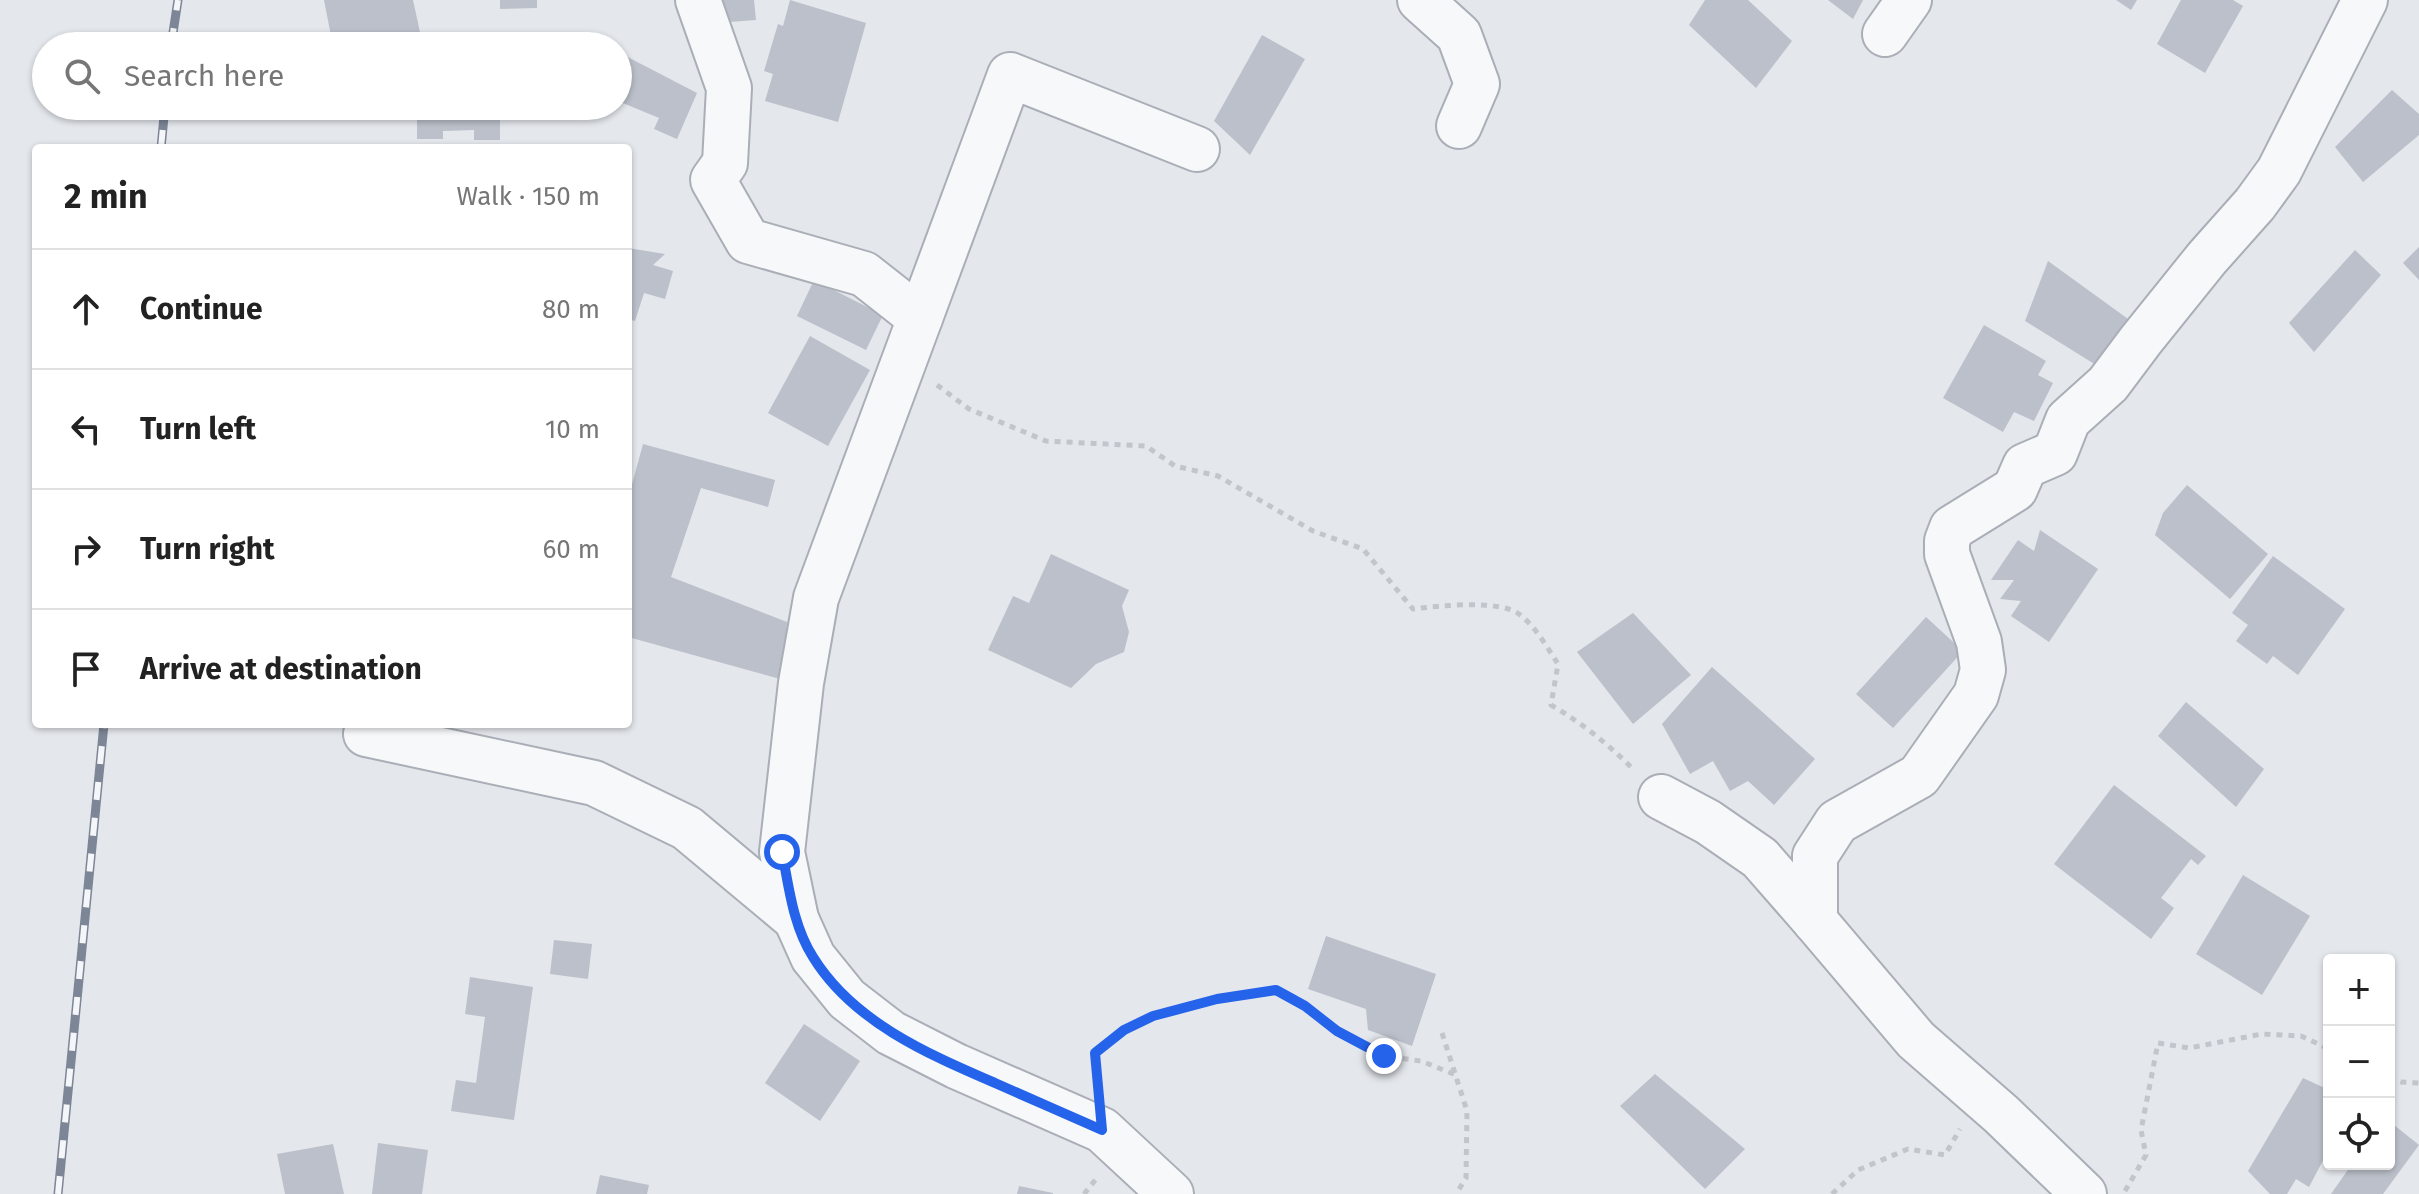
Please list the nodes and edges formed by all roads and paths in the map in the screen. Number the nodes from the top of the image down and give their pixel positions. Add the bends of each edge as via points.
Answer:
1 (698, 0) edge
2 (1420, 0) edge
3 (2365, 0) edge
4 (1459, 126) dead end
5 (1197, 149) dead end
6 (920, 318) junction
7 (904, 360) junction
8 (366, 734) dead end
9 (1661, 797) joint
10 (796, 919) junction
11 (1815, 921) junction
12 (1442, 1033) dead end
13 (2323, 1046) edge
14 (1456, 1075) junction
15 (2395, 1080) edge
16 (2419, 1083) edge
17 (2001, 1114) junction
18 (1102, 1130) junction
19 (1171, 1194) edge
20 (1456, 1194) edge
21 (1832, 1194) edge
22 (2084, 1194) edge
23 (2123, 1194) edge

1 - 6 street via 729,88 725,163 713,180 748,241 864,274
2 - 4 street via 1459,35 1477,84
3 - 11 street via 2279,171 2255,204 2108,384 2068,420 2055,453 2025,466 2015,489 1952,528 1947,554 1979,642 1983,670 1976,695 1919,776 1837,822 1815,856
5 - 6 street via 1010,75
6 - 7 street
7 - 9 path via 969,409 1046,441 1146,446 1175,466 1218,476 1313,531 1363,549 1413,609 1479,604 1517,612 1558,664 1551,705 1616,752
7 - 10 street via 816,598 782,852
8 - 10 street via 594,783 687,828
9 - 11 street via 1760,858
10 - 18 street via 813,957 847,999 891,1033
11 - 17 street via 1916,1040
12 - 14 path
13 - 23 path via 2301,1036 2262,1034 2189,1048 2158,1043 2141,1130 2146,1155
14 - 18 path via 1421,1061 1384,1056 1276,990 1217,999 1153,1016 1095,1053
14 - 20 path via 1467,1111 1466,1178
15 - 16 path
17 - 21 path via 1971,1114 1945,1155 1908,1149 1858,1170
17 - 22 street
18 - 19 street

